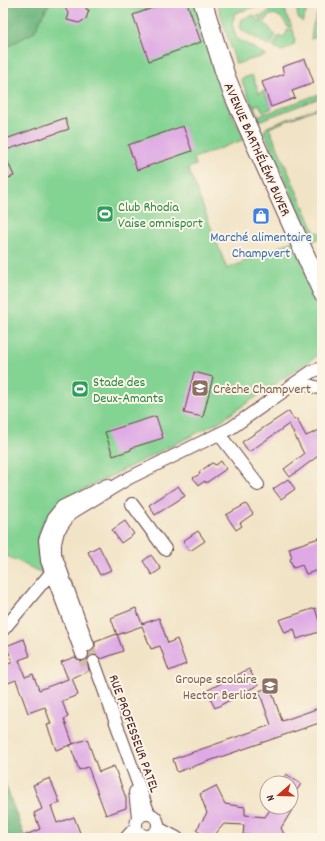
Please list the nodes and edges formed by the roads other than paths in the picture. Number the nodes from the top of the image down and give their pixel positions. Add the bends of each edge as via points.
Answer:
1 (203, 3) edge
2 (322, 292) edge
3 (322, 368) edge
4 (298, 382) junction
5 (322, 389) edge
6 (219, 434) junction
7 (258, 485) dead end
8 (132, 504) dead end
9 (165, 548) dead end
10 (55, 569) junction
11 (3, 630) edge
12 (85, 650) tunnel mouth
13 (92, 667) tunnel mouth
14 (141, 827) edge
15 (158, 828) junction
16 (126, 838) edge
17 (177, 838) edge

1 - 2 main road, AVENUE BARTHÉLÉMY BUYER via 226,77
3 - 4 street via 311,372
4 - 5 street
4 - 6 street
6 - 7 street
6 - 10 street via 130,478 104,486 62,507 54,517 45,540 47,561
8 - 9 street
10 - 11 street
10 - 12 street
13 - 14 street, RUE PROFESSEUR PATEL via 132,780
14 - 15 street via 153,834
14 - 15 street via 155,818
14 - 16 street
15 - 17 street

